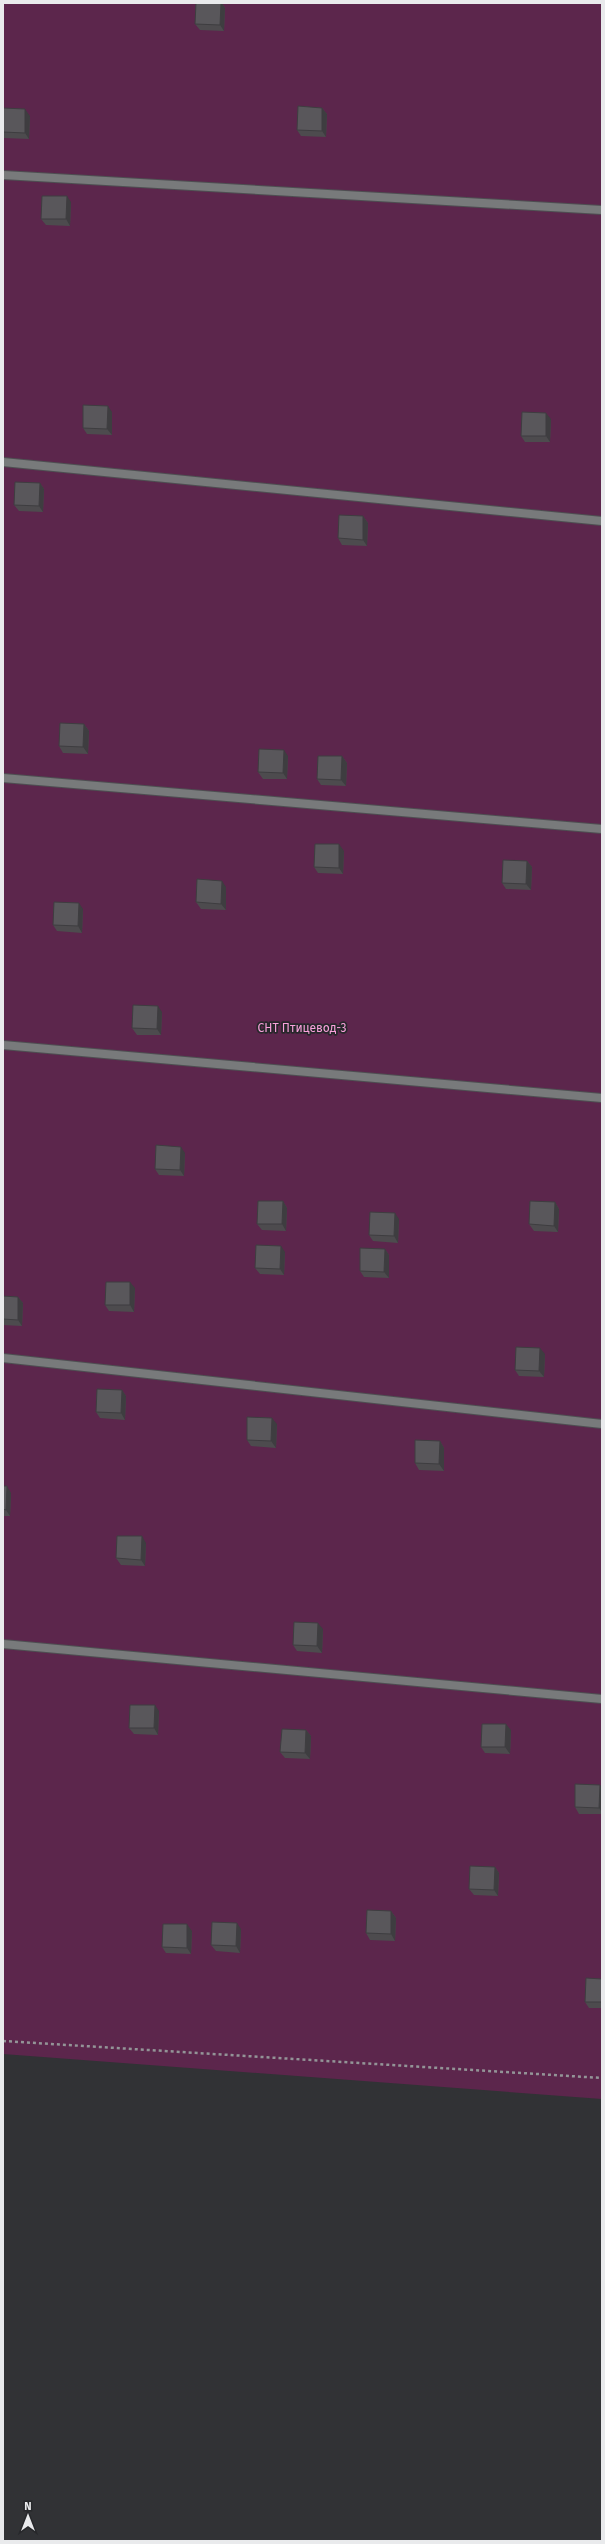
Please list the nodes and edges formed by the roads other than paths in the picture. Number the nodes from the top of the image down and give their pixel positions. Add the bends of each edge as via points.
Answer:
1 (3, 175) edge
2 (602, 210) edge
3 (3, 462) edge
4 (602, 521) edge
5 (3, 778) edge
6 (602, 829) edge
7 (3, 1045) edge
8 (602, 1098) edge
9 (3, 1358) edge
10 (602, 1424) edge
11 (3, 1644) edge
12 (602, 1699) edge

1 - 2 lane
3 - 4 lane
5 - 6 lane
7 - 8 lane
9 - 10 lane
11 - 12 lane

